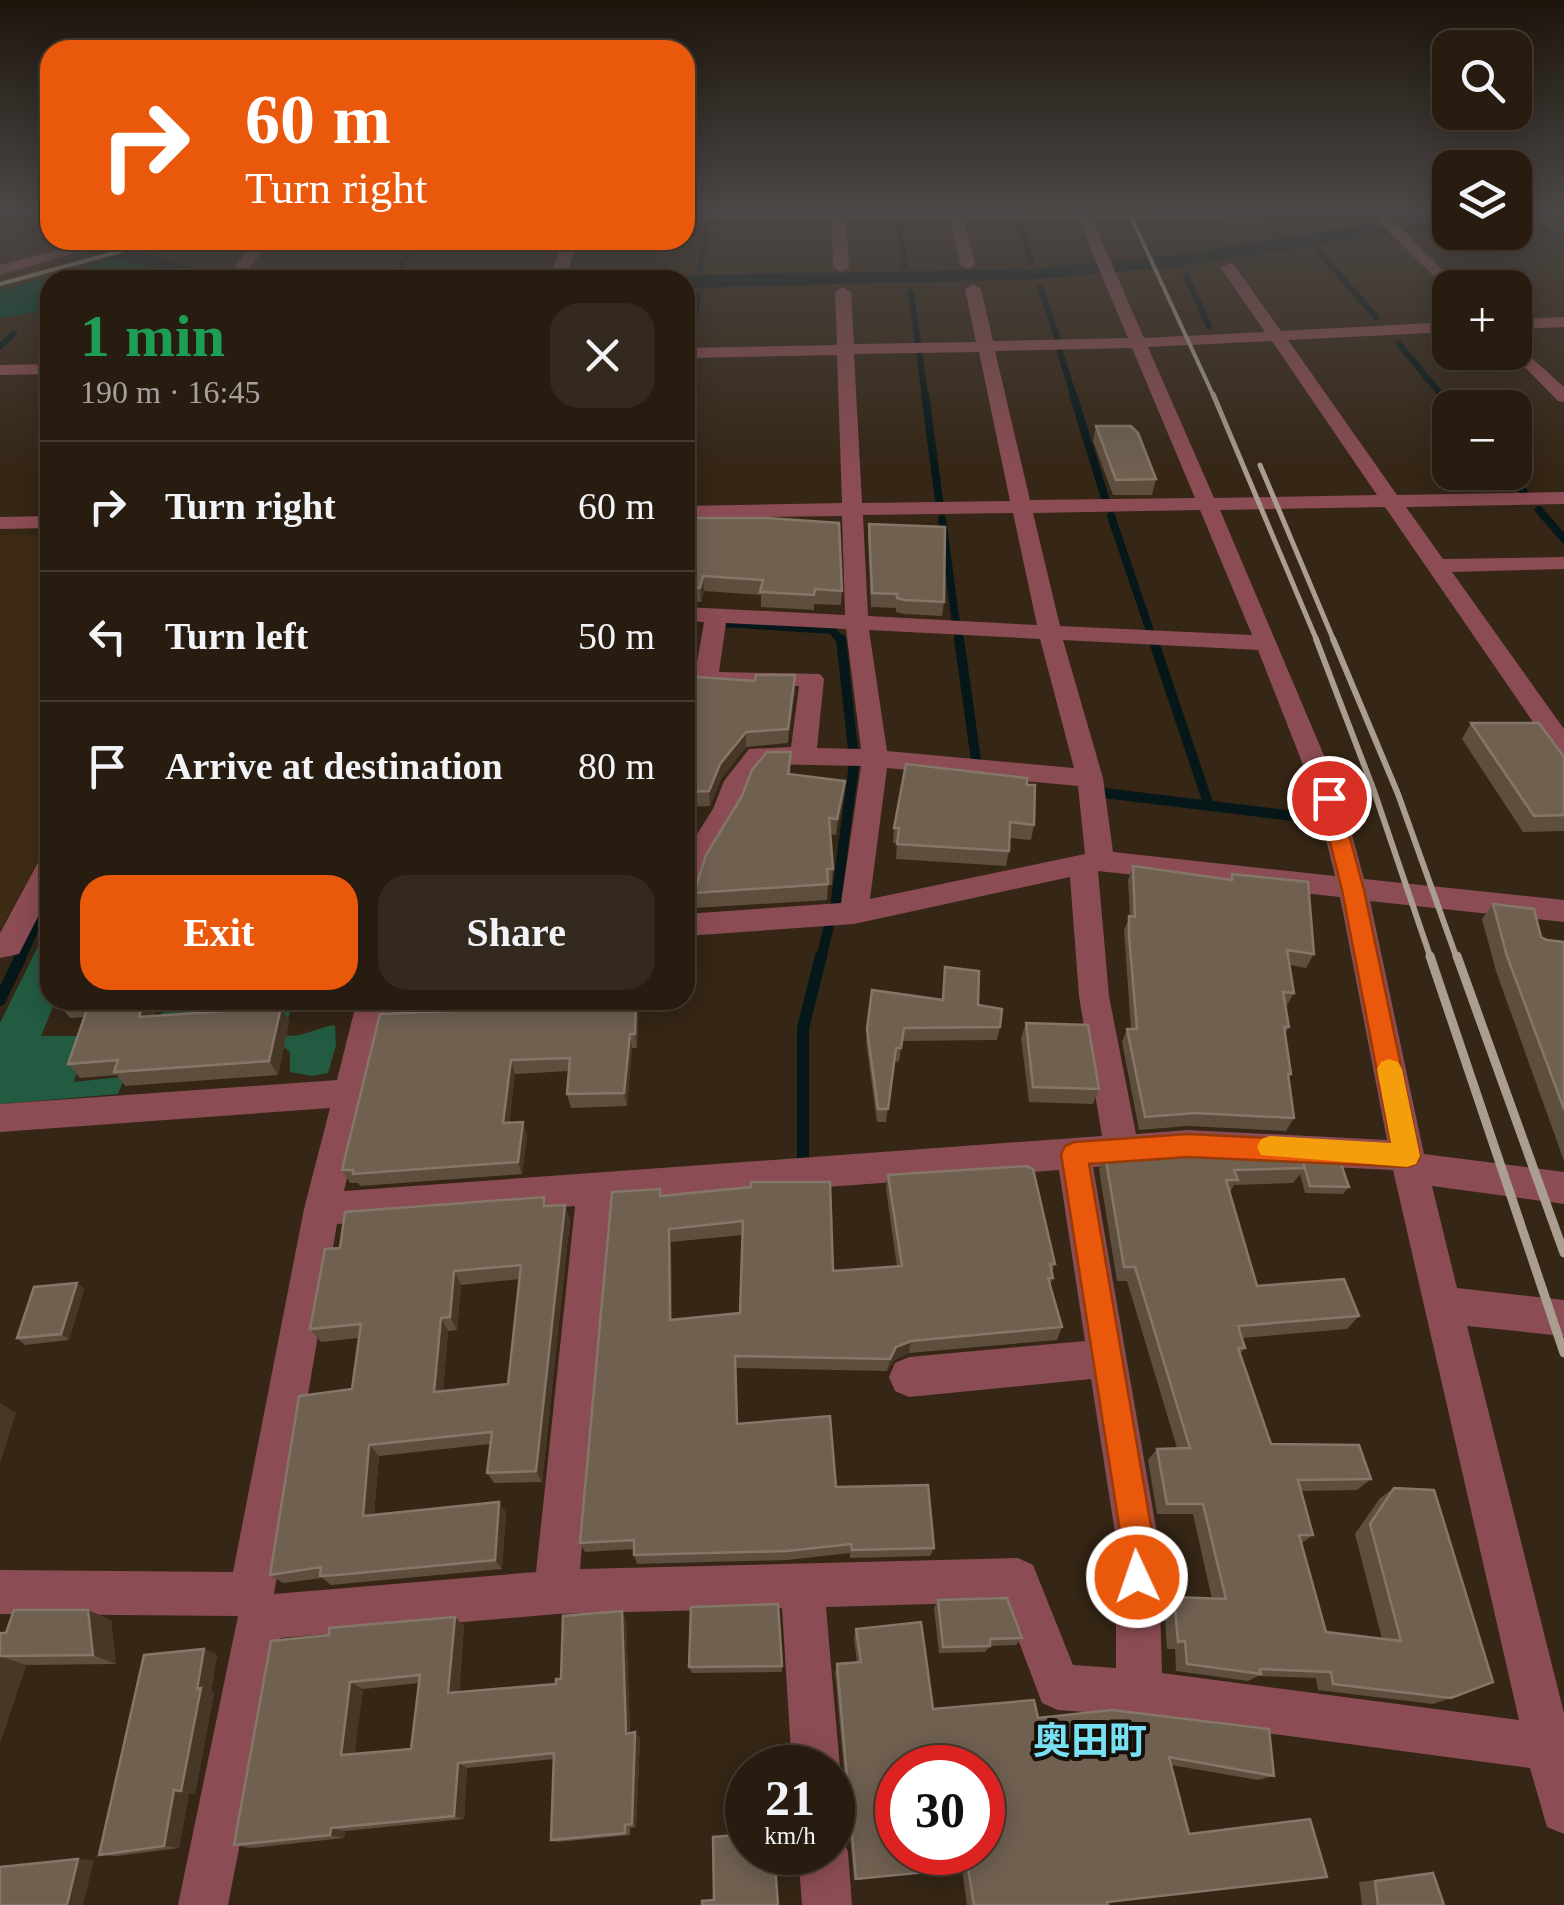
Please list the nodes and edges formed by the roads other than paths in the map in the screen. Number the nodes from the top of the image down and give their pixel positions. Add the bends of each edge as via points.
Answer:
1 (843, 297) edge
2 (975, 297) edge
3 (1119, 297) edge
4 (1250, 297) edge
5 (1564, 322) edge
6 (1532, 323) edge
7 (1432, 329) edge
8 (1278, 336) junction
9 (1138, 343) junction
10 (986, 346) junction
11 (845, 349) junction
12 (695, 354) edge
13 (1532, 365) edge
14 (40, 369) edge
15 (0, 370) edge
16 (1564, 397) edge
17 (1564, 498) edge
18 (1392, 500) junction
19 (1207, 503) junction
20 (1024, 506) junction
21 (850, 510) junction
22 (695, 512) edge
23 (40, 522) edge
24 (0, 523) edge
25 (1564, 563) edge
26 (1438, 566) junction
27 (695, 614) edge
28 (716, 615) junction
29 (858, 624) junction
30 (1050, 633) junction
31 (1267, 643) junction
32 (696, 681) edge
33 (1564, 748) edge
34 (803, 756) junction
35 (875, 758) junction
36 (1090, 778) junction
37 (695, 860) edge
38 (1092, 862) junction
39 (40, 884) edge
40 (1353, 890) junction
41 (1564, 911) edge
42 (854, 913) junction
43 (695, 924) edge
44 (3, 952) edge
45 (371, 1010) edge
46 (350, 1093) junction
47 (0, 1118) edge
48 (1122, 1150) junction
49 (1074, 1154) junction
50 (1408, 1162) junction
51 (1564, 1188) edge
52 (594, 1189) junction
53 (322, 1209) junction
54 (1444, 1306) junction
55 (1564, 1318) edge
56 (1104, 1358) junction
57 (910, 1377) dead end
58 (802, 1586) junction
59 (0, 1592) edge
60 (556, 1592) junction
61 (256, 1605) junction
62 (1139, 1693) junction
63 (814, 1745) edge
64 (1547, 1748) junction
65 (1564, 1810) edge
66 (824, 1875) edge
67 (203, 1905) edge
68 (826, 1905) edge

1 - 11 street
2 - 10 street
3 - 9 street
4 - 8 street
5 - 6 street
7 - 8 street
8 - 9 street
8 - 18 street
9 - 10 street
9 - 19 street
10 - 11 street
10 - 20 street
11 - 12 street
11 - 21 street
13 - 16 street
14 - 15 street
17 - 18 street
18 - 19 street
18 - 26 street
19 - 20 street
19 - 31 street
20 - 21 street
20 - 30 street
21 - 22 street
21 - 29 street
23 - 24 street
25 - 26 street
26 - 33 street
27 - 28 street
28 - 29 street
28 - 32 street
29 - 30 street
29 - 35 street
30 - 31 street
30 - 36 street
31 - 40 street via 1329,798
32 - 34 street via 812,679
34 - 35 street
34 - 37 street via 758,755 736,780
35 - 36 street
35 - 42 street
36 - 38 street
38 - 40 street
38 - 42 street
38 - 48 street via 1094,996
39 - 44 street
40 - 41 street
40 - 50 street
42 - 43 street
45 - 46 street
46 - 47 street
46 - 53 street
48 - 49 street
48 - 50 street via 1205,1146
49 - 52 street
49 - 56 street
50 - 51 street
50 - 54 street
52 - 53 street
52 - 60 street
53 - 61 street
54 - 55 street
54 - 64 street
56 - 57 street
56 - 62 street via 1137,1538
58 - 60 street
58 - 62 street via 1018,1580 1058,1688
58 - 63 street
59 - 61 street
60 - 61 street
61 - 67 street
62 - 64 street
64 - 65 street
66 - 68 street

